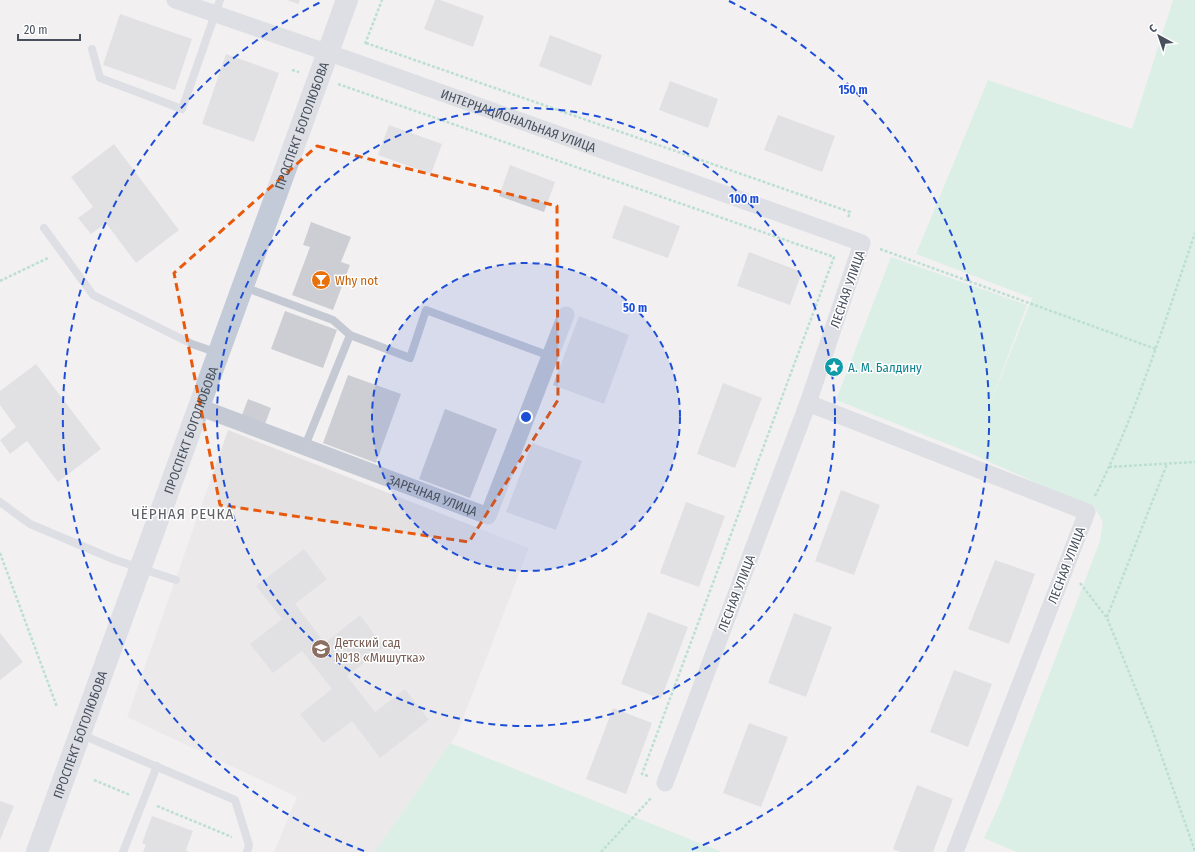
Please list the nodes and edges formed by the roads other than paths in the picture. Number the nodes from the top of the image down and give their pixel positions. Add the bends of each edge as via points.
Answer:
1 (174, 0) edge
2 (348, 0) edge
3 (218, 7) edge
4 (92, 49) dead end
5 (328, 52) junction
6 (44, 228) dead end
7 (862, 243) joint
8 (243, 286) junction
9 (566, 314) dead end
10 (350, 335) junction
11 (218, 354) junction
12 (550, 356) junction
13 (808, 402) junction
14 (199, 407) junction
15 (305, 446) junction
16 (0, 502) edge
17 (140, 568) junction
18 (176, 580) dead end
19 (79, 733) junction
20 (157, 766) junction
21 (665, 783) road end
22 (248, 848) edge
23 (37, 852) edge
24 (123, 852) edge
25 (955, 852) edge

1 - 3 street, ИНТЕРНАЦИОНАЛЬНАЯ УЛИЦА
2 - 5 main road, ПРОСПЕКТ БОГОЛЮБОВА
3 - 4 lane via 182,109 100,78
3 - 5 street, ИНТЕРНАЦИОНАЛЬНАЯ УЛИЦА
5 - 7 street, ИНТЕРНАЦИОНАЛЬНАЯ УЛИЦА
5 - 8 main road, ПРОСПЕКТ БОГОЛЮБОВА
6 - 11 lane via 94,295 192,344
7 - 13 street, ЛЕСНАЯ УЛИЦА
8 - 10 lane via 333,320
8 - 11 main road, ПРОСПЕКТ БОГОЛЮБОВА
9 - 12 street, ЗАРЕЧНАЯ УЛИЦА
10 - 12 lane via 410,358 426,310
10 - 15 lane
11 - 14 main road, ПРОСПЕКТ БОГОЛЮБОВА
12 - 15 street, ЗАРЕЧНАЯ УЛИЦА via 488,516
13 - 21 street, ЛЕСНАЯ УЛИЦА
13 - 25 street, ЛЕСНАЯ УЛИЦА via 1087,512
14 - 15 street, ЗАРЕЧНАЯ УЛИЦА
14 - 17 main road, ПРОСПЕКТ БОГОЛЮБОВА
16 - 17 lane via 30,524
17 - 18 lane
17 - 19 main road, ПРОСПЕКТ БОГОЛЮБОВА
19 - 20 lane
19 - 23 main road, ПРОСПЕКТ БОГОЛЮБОВА
20 - 22 lane via 235,800
20 - 24 lane

